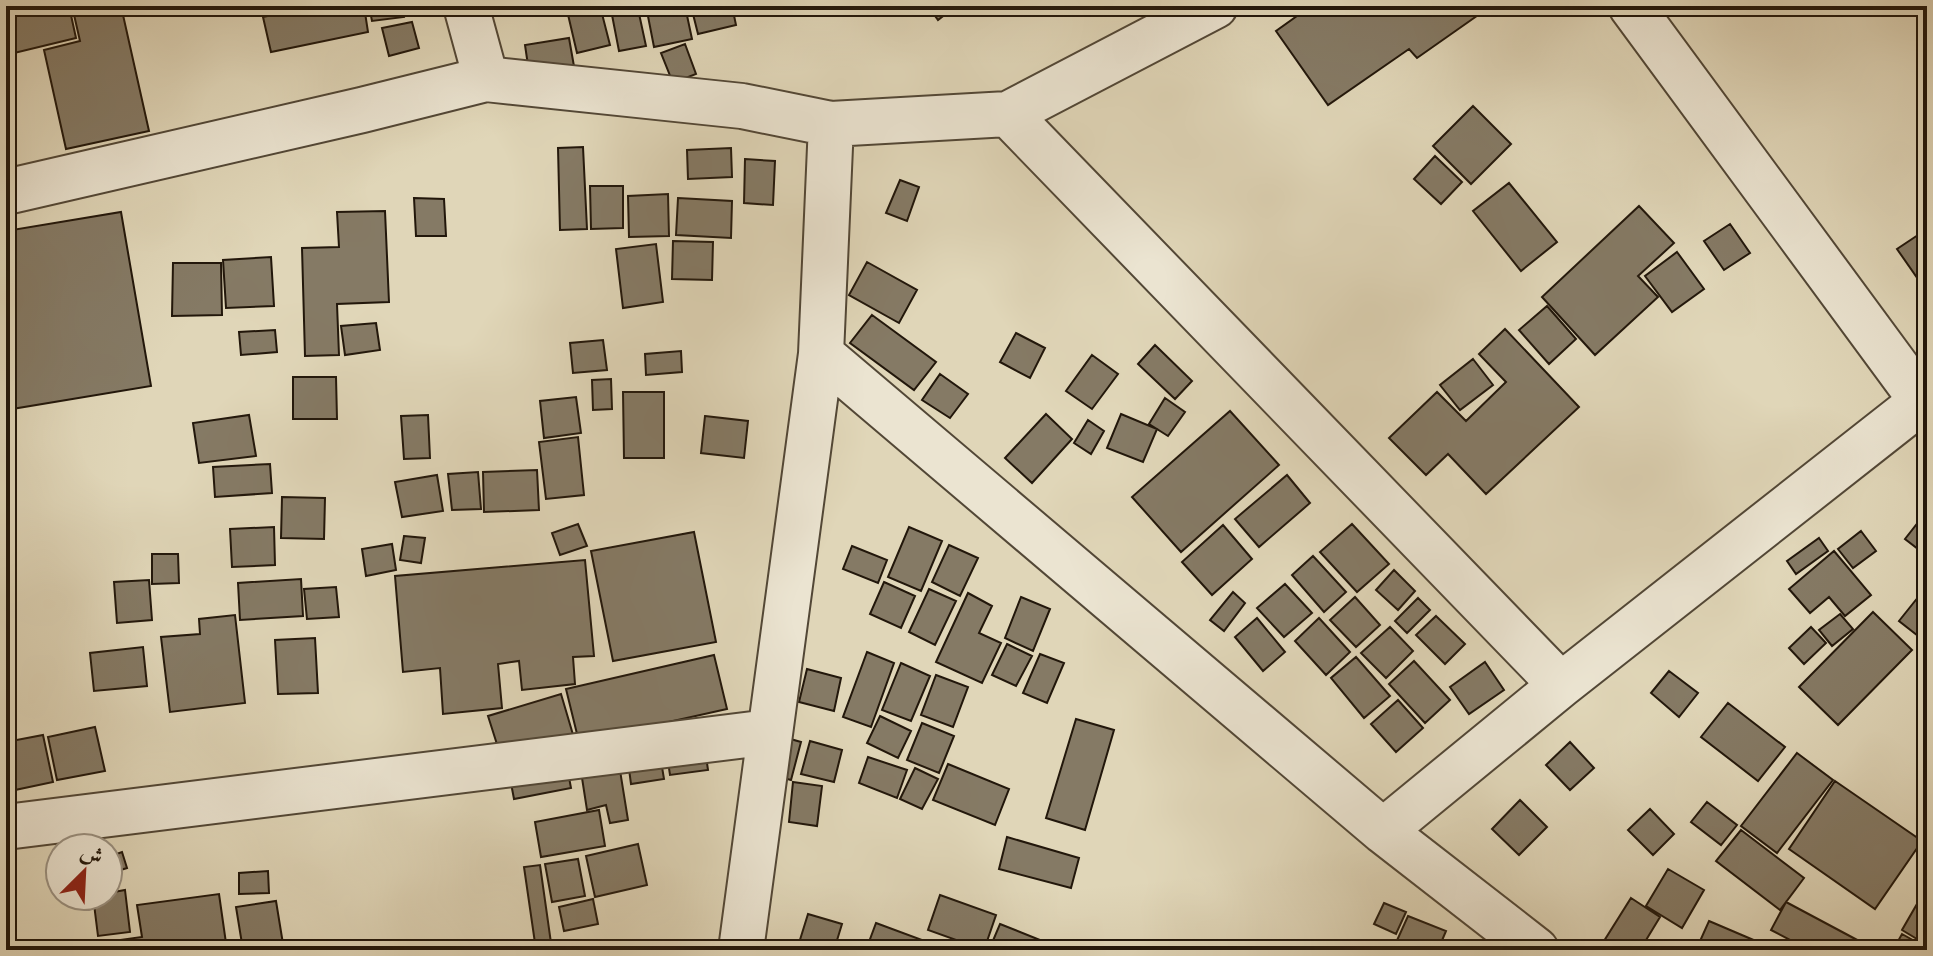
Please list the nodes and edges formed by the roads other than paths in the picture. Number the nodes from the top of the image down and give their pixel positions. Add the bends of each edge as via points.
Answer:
1 (466, 6) edge
2 (1215, 6) edge
3 (1631, 6) edge
4 (486, 79) junction
5 (1008, 114) junction
6 (831, 124) junction
7 (6, 192) edge
8 (821, 354) junction
9 (1924, 404) edge
10 (1561, 685) junction
11 (770, 732) junction
12 (6, 827) edge
13 (1383, 831) junction
14 (741, 950) edge
15 (1536, 950) edge

1 - 4 street
2 - 5 street
3 - 9 street
4 - 6 street via 742,106
4 - 7 street
5 - 6 street
5 - 10 street
6 - 8 street
8 - 11 street
8 - 13 street
9 - 10 street
10 - 13 street
11 - 12 street
11 - 14 street
13 - 15 street

